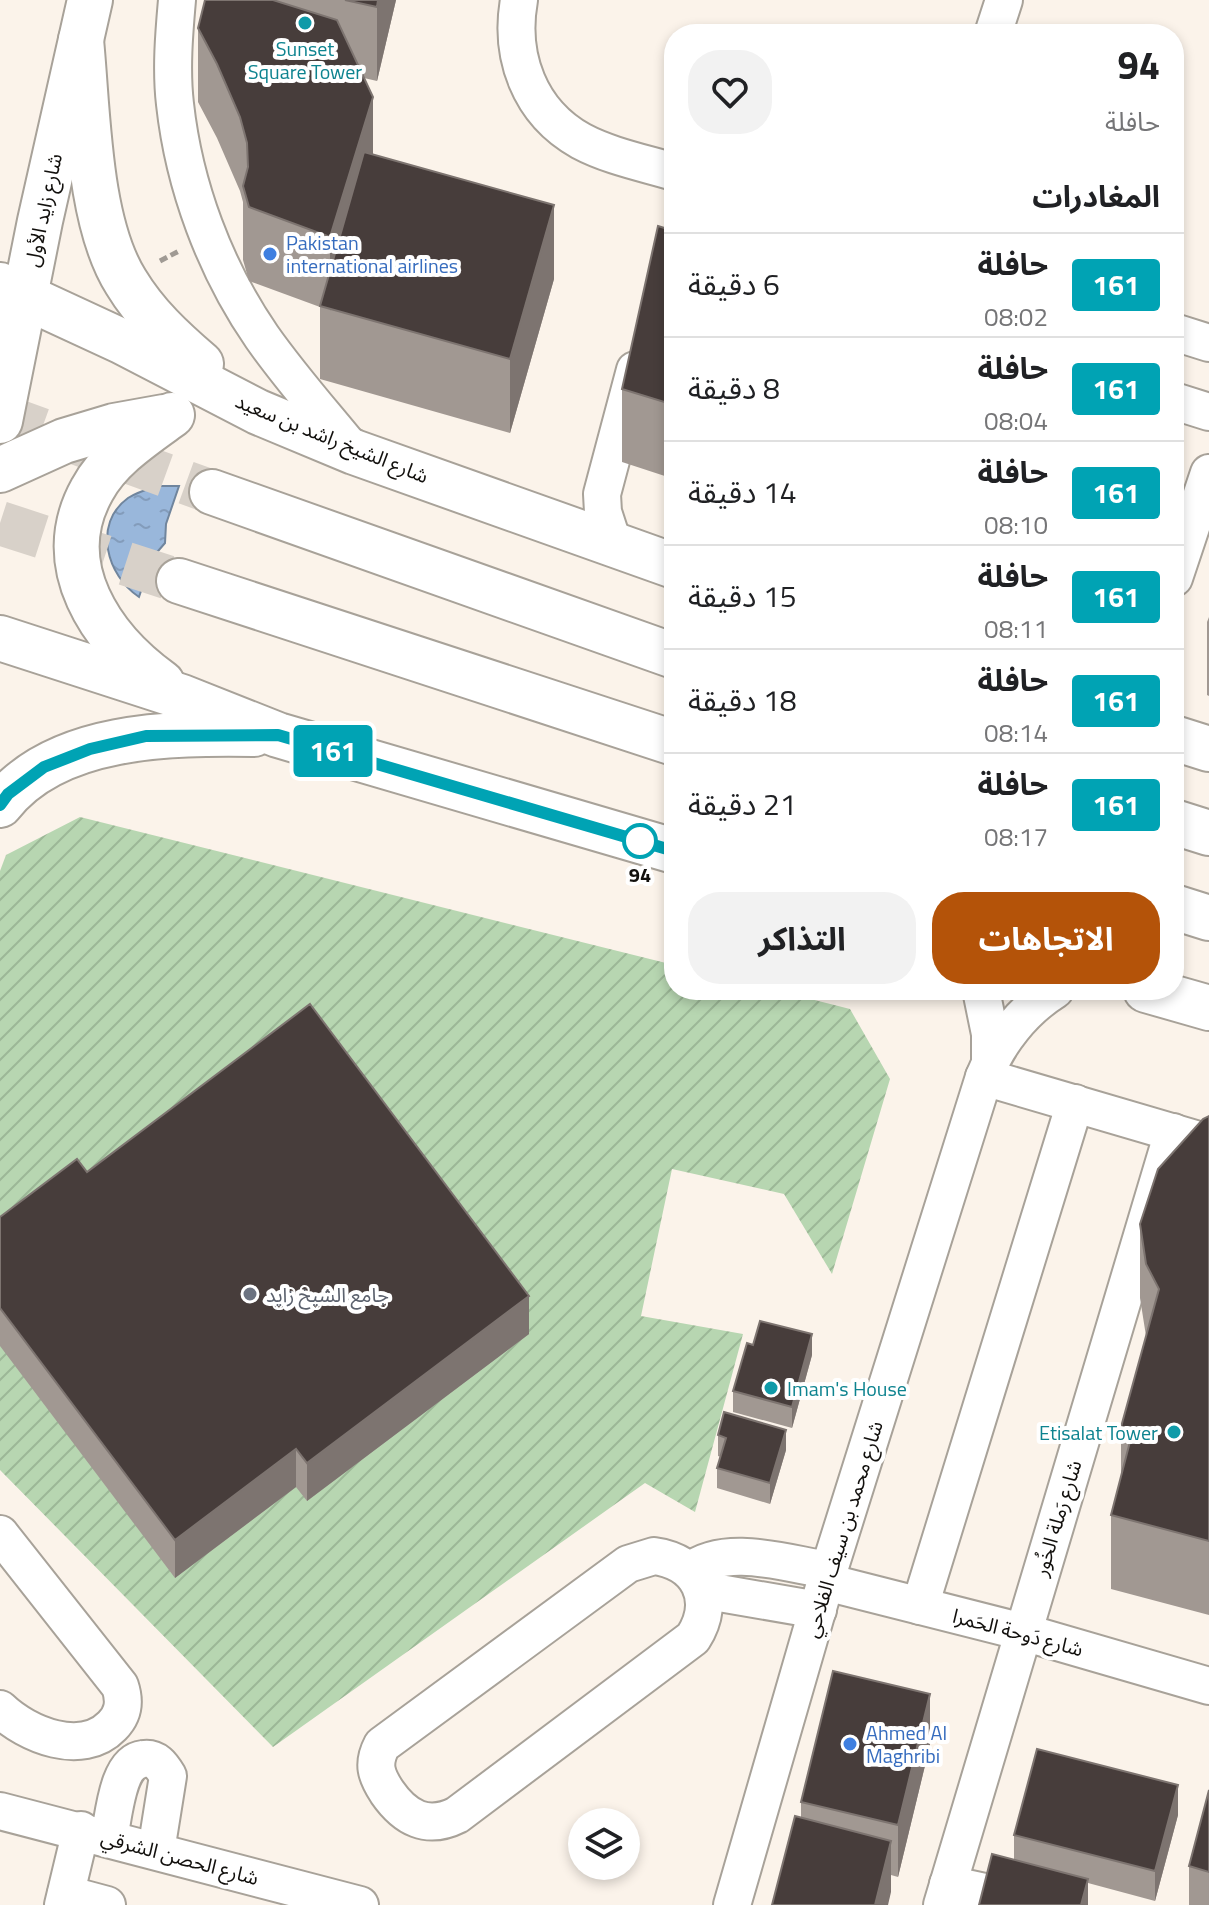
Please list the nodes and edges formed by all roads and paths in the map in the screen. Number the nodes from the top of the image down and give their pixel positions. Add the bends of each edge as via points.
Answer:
1 (177, 0) edge
2 (519, 0) edge
3 (1004, 0) edge
4 (86, 20) edge
5 (996, 24) edge
6 (664, 169) edge
7 (8, 299) edge
8 (1184, 335) edge
9 (643, 343) edge
10 (1209, 343) edge
11 (1184, 404) edge
12 (258, 412) junction
13 (1209, 412) edge
14 (172, 415) junction
15 (0, 421) edge
16 (354, 452) junction
17 (0, 470) edge
18 (1209, 473) edge
19 (212, 492) tunnel mouth
20 (614, 546) junction
21 (1184, 548) edge
22 (664, 563) edge
23 (179, 581) tunnel mouth
24 (0, 638) edge
25 (664, 652) edge
26 (182, 697) junction
27 (1184, 719) edge
28 (1209, 727) edge
29 (278, 735) junction
30 (664, 740) edge
31 (1184, 741) edge
32 (1209, 749) edge
33 (0, 805) edge
34 (1184, 825) edge
35 (1209, 833) edge
36 (664, 848) edge
37 (1184, 910) edge
38 (1209, 918) edge
39 (983, 1000) edge
40 (1042, 1000) edge
41 (1181, 1000) edge
42 (1209, 1008) edge
43 (987, 1070) junction
44 (1075, 1103) junction
45 (1173, 1132) junction
46 (1209, 1143) edge
47 (0, 1534) edge
48 (696, 1580) junction
49 (824, 1588) junction
50 (920, 1606) junction
51 (1023, 1632) junction
52 (1209, 1686) edge
53 (0, 1709) edge
54 (116, 1722) junction
55 (140, 1759) junction
56 (0, 1811) edge
57 (95, 1834) junction
58 (156, 1851) junction
59 (945, 1894) edge
60 (64, 1899) edge
61 (107, 1905) edge
62 (360, 1905) edge
63 (732, 1905) edge
64 (1045, 1905) edge

1 - 16 street via 174,102 186,174 208,235 261,335
2 - 6 street via 516,50 538,104 582,141
3 - 5 street
4 - 7 main road, شارع زايد الأول
4 - 12 main road via 96,189 125,280 162,330
7 - 12 main road, شارع الشيخ راشد بن سعيد via 121,341
7 - 15 main road, شارع زايد الأول
8 - 10 street
9 - 20 street via 602,494
11 - 13 street
12 - 14 main road
12 - 16 main road, شارع الشيخ راشد بن سعيد
14 - 17 main road via 64,441
14 - 26 main road via 128,449 92,488 75,539 78,570 104,627 141,668
16 - 20 main road, شارع الشيخ راشد بن سعيد
18 - 21 street
19 - 25 main road
20 - 22 main road, شارع الشيخ راشد بن سعيد
23 - 30 main road
24 - 26 main road
26 - 29 main road
27 - 28 street
29 - 33 main road via 146,736 90,749 44,767
29 - 36 main road
31 - 32 main road
34 - 35 main road
37 - 38 main road
39 - 43 street, شارع محمد بن سيف الفلاحي via 990,1034
40 - 43 street, شارع محمد بن سيف الفلاحي via 1014,1025
41 - 42 main road
43 - 44 street
43 - 49 street, شارع محمد بن سيف الفلاحي
44 - 45 street
44 - 50 street
45 - 46 street
45 - 51 street, شارع رَملة الخُور
47 - 54 street via 120,1686 124,1699
48 - 48 street, شارع دَوحة الحَمرا via 679,1563 654,1556 628,1564 382,1745 375,1767 395,1803 413,1818 435,1822 457,1815 684,1647 700,1628 704,1603
48 - 49 street, شارع دَوحة الحَمرا
49 - 50 street, شارع دَوحة الحَمرا
49 - 63 street, شارع محمد بن سيف الفلاحي
50 - 51 street, شارع دَوحة الحَمرا
51 - 52 street, شارع دَوحة الحَمرا
51 - 59 street, شارع رَملة الخُور
53 - 54 street via 28,1730 68,1740 85,1741
54 - 55 street
55 - 57 street via 129,1764
55 - 58 street via 162,1765 168,1776
56 - 57 street, شارع الحصن الشرقي
57 - 58 street, شارع الحصن الشرقي
57 - 60 street
58 - 62 street, شارع الحصن الشرقي
59 - 64 street
60 - 61 street

